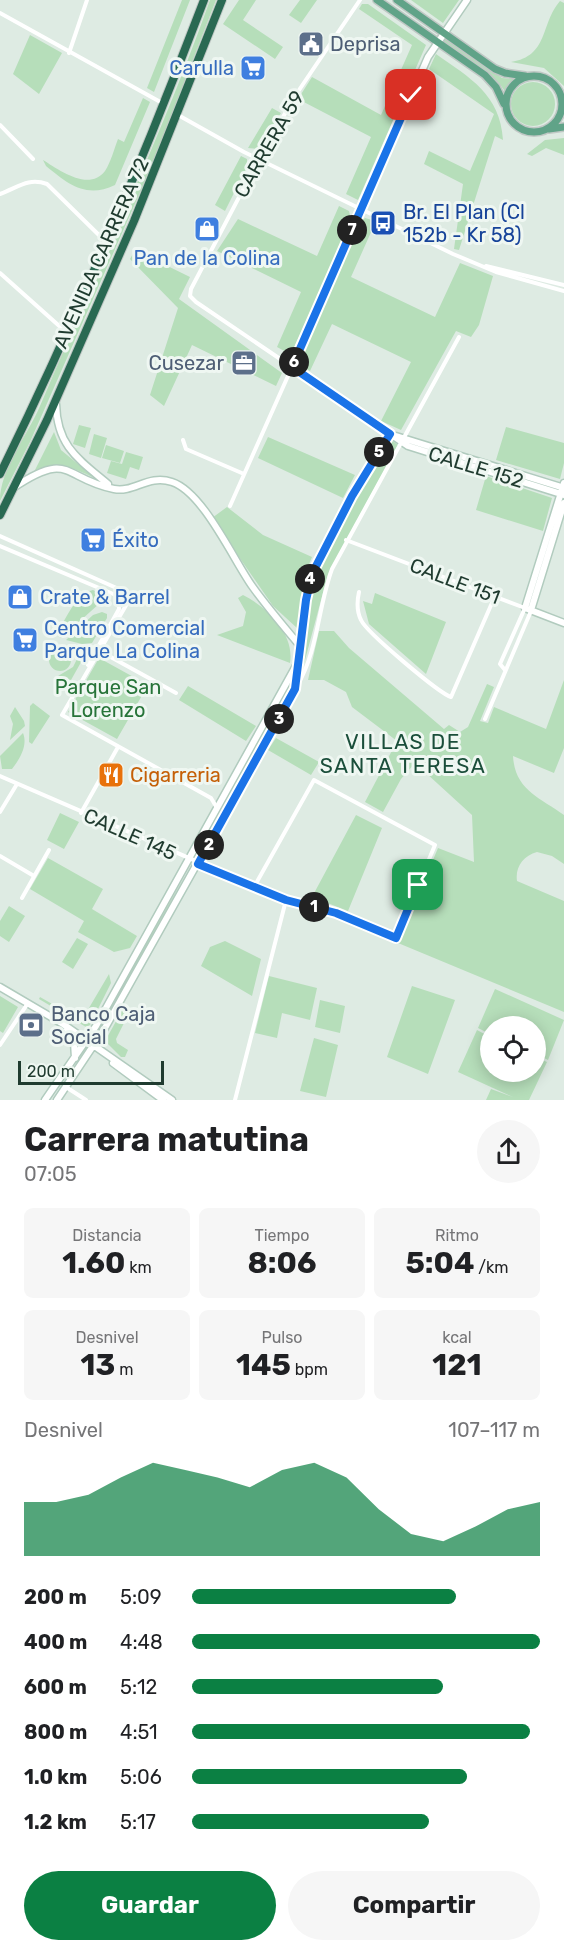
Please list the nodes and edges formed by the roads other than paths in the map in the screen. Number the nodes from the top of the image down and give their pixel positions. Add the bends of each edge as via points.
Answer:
1 (87, 0) edge
2 (204, 0) edge
3 (222, 0) edge
4 (360, 0) edge
5 (377, 0) edge
6 (397, 0) edge
7 (467, 0) edge
8 (0, 13) edge
9 (444, 33) junction
10 (438, 42) junction
11 (69, 53) junction
12 (528, 76) junction
13 (563, 101) edge
14 (164, 104) junction
15 (506, 109) junction
16 (178, 115) junction
17 (0, 125) edge
18 (564, 127) edge
19 (544, 130) junction
20 (33, 159) dead end
21 (259, 159) junction
22 (0, 194) edge
23 (361, 209) junction
24 (105, 241) junction
25 (485, 266) junction
26 (0, 273) edge
27 (564, 285) edge
28 (564, 291) edge
29 (190, 296) joint
30 (66, 332) junction
31 (459, 337) dead end
32 (292, 367) junction
33 (55, 400) junction
34 (390, 434) junction
35 (183, 440) dead end
36 (404, 440) junction
37 (0, 474) edge
38 (244, 474) junction
39 (13, 489) junction
40 (113, 489) junction
41 (563, 489) edge
42 (564, 503) edge
43 (230, 506) dead end
44 (0, 514) edge
45 (0, 536) edge
46 (346, 540) junction
47 (0, 546) edge
48 (19, 547) junction
49 (16, 552) junction
50 (359, 592) dead end
51 (495, 596) junction
52 (528, 609) junction
53 (564, 623) edge
54 (301, 647) junction
55 (98, 650) junction
56 (300, 658) junction
57 (295, 689) junction
58 (176, 693) dead end
59 (485, 719) dead end
60 (118, 747) junction
61 (0, 777) edge
62 (17, 784) junction
63 (226, 796) junction
64 (211, 798) junction
65 (0, 812) edge
66 (217, 812) junction
67 (81, 813) junction
68 (49, 850) dead end
69 (0, 856) edge
70 (190, 860) junction
71 (198, 864) junction
72 (34, 876) junction
73 (254, 887) junction
74 (22, 898) dead end
75 (286, 900) junction
76 (0, 987) edge
77 (28, 1003) junction
78 (63, 1024) junction
79 (87, 1041) junction
80 (0, 1045) edge
81 (94, 1046) junction
82 (75, 1058) junction
83 (66, 1087) junction
84 (45, 1100) edge
85 (57, 1100) edge
86 (86, 1100) edge
87 (163, 1100) edge
88 (172, 1100) edge
89 (235, 1100) edge

1 - 11 street
2 - 14 highway, AVENIDA CARRERA 72
3 - 16 highway, AVENIDA CARRERA 72
4 - 21 street, CARRERA 59 via 301,87
5 - 10 main road
6 - 9 main road
7 - 9 main road
8 - 11 street
9 - 10 main road
9 - 12 main road via 500,71
10 - 15 main road via 491,80
10 - 23 main road
11 - 14 street
12 - 13 main road via 550,80
12 - 15 main road via 509,91
13 - 19 main road via 559,117
14 - 24 highway, AVENIDA CARRERA 72
15 - 19 main road via 520,128
16 - 21 street
16 - 33 highway, AVENIDA CARRERA 72
17 - 20 street
18 - 19 main road
21 - 23 street
21 - 29 street, CARRERA 59
22 - 24 street via 34,180 47,184
23 - 25 street
23 - 32 main road
24 - 30 highway, AVENIDA CARRERA 72
25 - 27 street
25 - 28 street
26 - 30 street
29 - 32 street, CALLE 152
30 - 37 highway, AVENIDA CARRERA 72
31 - 36 street
32 - 34 main road, CALLE 152
32 - 38 street
33 - 39 highway, AVENIDA CARRERA 72
33 - 40 main road via 65,445
34 - 36 main road, CALLE 152
34 - 54 main road via 317,562 308,588
35 - 38 street via 186,449
36 - 41 main road, CALLE 152
36 - 46 street
38 - 43 street
39 - 40 main road via 43,471 58,468
39 - 44 highway, AVENIDA CARRERA 72
40 - 54 main road via 158,479 186,489 265,603
41 - 52 main road
42 - 52 main road
45 - 48 street
46 - 51 street, CALLE 151
46 - 57 street via 325,591 309,665
47 - 49 street
48 - 49 street
48 - 55 street via 130,594
49 - 55 street via 119,599 119,609
50 - 51 street via 361,620 371,634 451,697
51 - 52 street, CALLE 151
52 - 53 main road, CALLE 151
52 - 59 street via 500,664 505,670
54 - 56 main road
55 - 58 street
55 - 60 street via 62,715
56 - 57 main road
56 - 63 main road
57 - 71 main road
60 - 64 street
60 - 67 street
61 - 62 street, CALLE 145
62 - 65 street
62 - 67 street, CALLE 145
63 - 64 street
63 - 66 main road
64 - 66 street
66 - 70 main road
67 - 70 street, CALLE 145
68 - 72 street
69 - 72 street
70 - 71 street, CALLE 145
70 - 79 main road
71 - 73 street, CALLE 145
71 - 81 main road
72 - 74 street
73 - 75 street, CALLE 145
73 - 75 street, CALLE 145 via 314,780 435,845 396,938 336,913
75 - 89 street
76 - 77 main road
77 - 78 main road
77 - 80 street
78 - 79 main road
78 - 82 main road via 73,1038
79 - 81 main road
79 - 82 main road
81 - 83 main road
81 - 87 main road
81 - 88 main road
82 - 84 main road
83 - 85 main road
83 - 86 street

